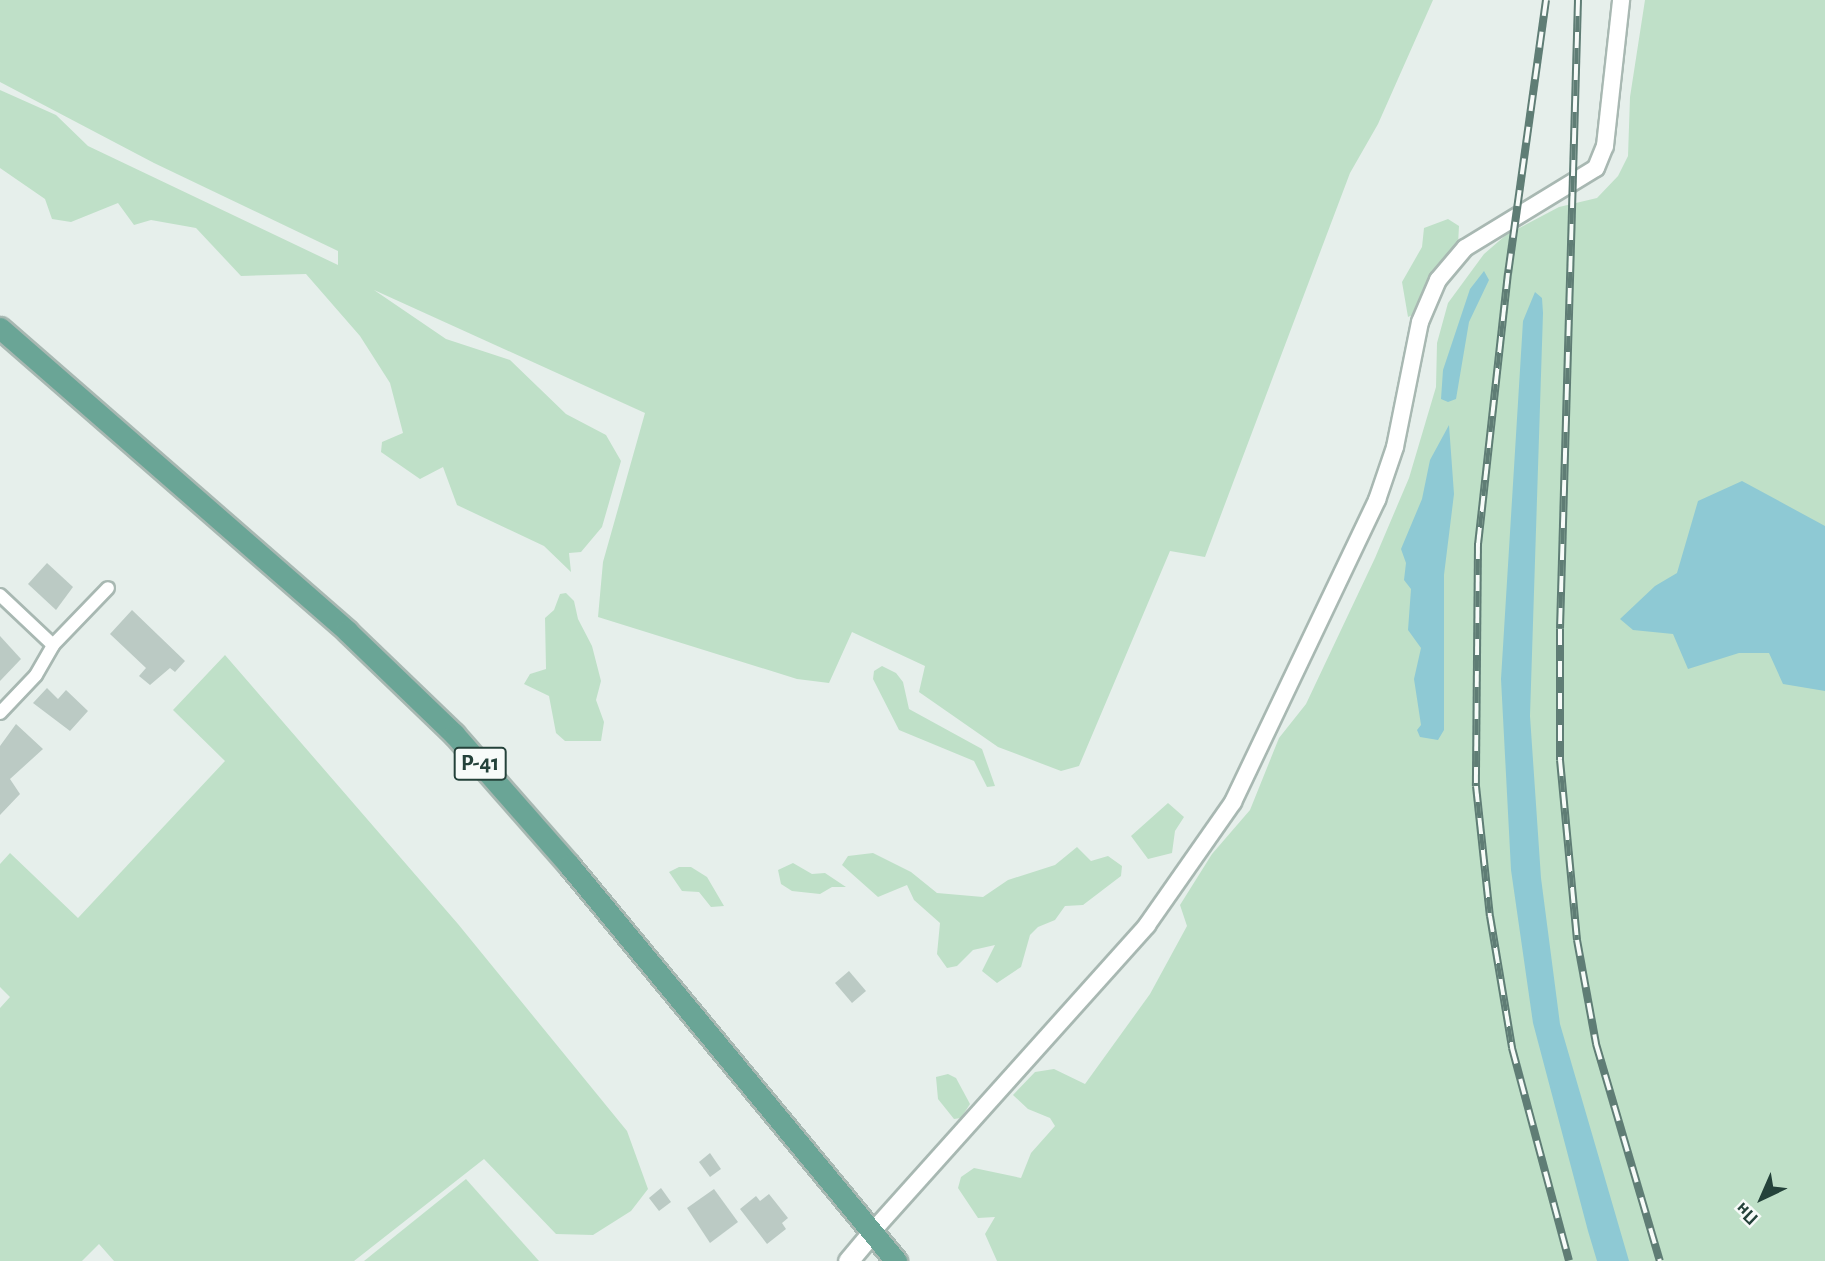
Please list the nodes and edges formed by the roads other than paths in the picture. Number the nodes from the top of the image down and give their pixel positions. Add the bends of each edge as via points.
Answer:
1 (1620, 0) edge
2 (0, 328) edge
3 (108, 588) dead end
4 (0, 595) edge
5 (53, 645) junction
6 (0, 713) edge
7 (872, 1232) junction
8 (848, 1261) edge
9 (896, 1261) edge

1 - 7 street via 1605,146 1596,169 1465,248 1438,280 1420,322 1395,447 1377,500 1233,802 1147,925
2 - 7 main road, Р-41 via 347,631 454,734 569,864
3 - 5 street
4 - 5 street
5 - 6 street via 36,675
7 - 8 main road
7 - 9 main road, Р-41

